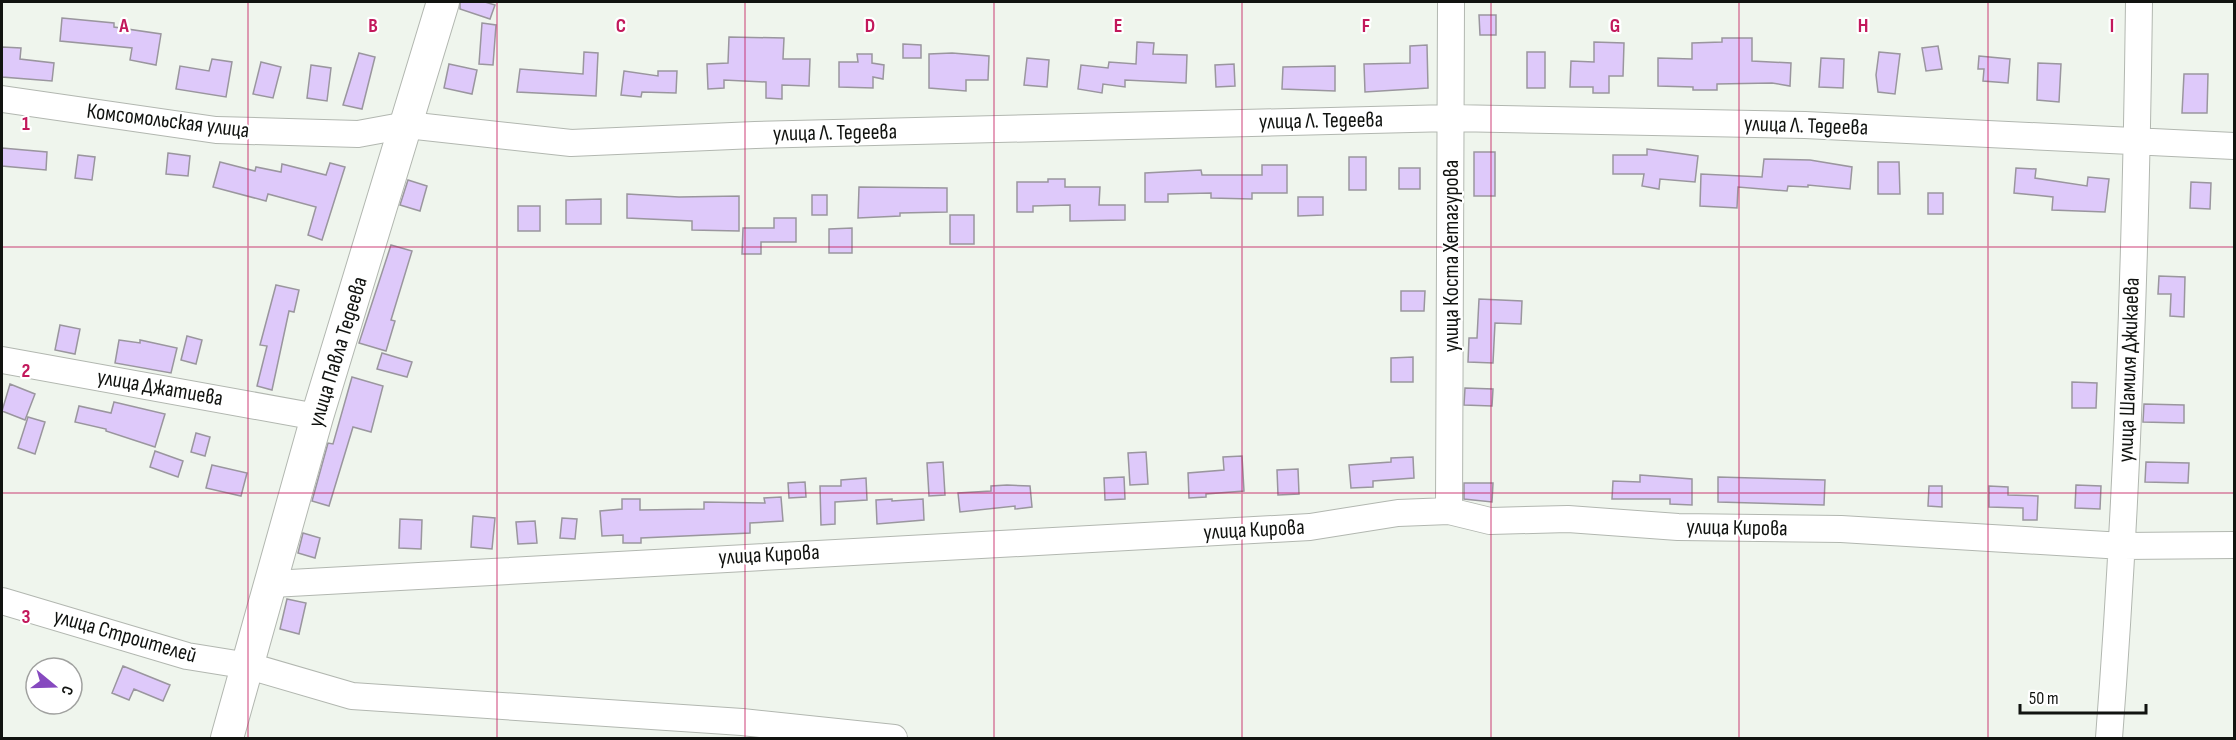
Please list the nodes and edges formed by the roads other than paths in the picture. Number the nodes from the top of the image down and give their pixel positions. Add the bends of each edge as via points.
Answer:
1 (443, 2) edge
2 (1451, 2) edge
3 (2139, 2) edge
4 (2, 99) edge
5 (1451, 118) junction
6 (407, 125) junction
7 (2135, 142) junction
8 (2235, 146) edge
9 (2, 360) edge
10 (317, 417) junction
11 (1449, 511) junction
12 (2235, 545) edge
13 (2123, 546) junction
14 (272, 584) junction
15 (2, 601) edge
16 (249, 666) junction
17 (227, 738) edge
18 (894, 738) edge
19 (2109, 738) edge

1 - 6 main road, улица Павла Тедеева
2 - 5 street, улица Коста Хетагурова
3 - 7 street, улица Шамиля Джикаева
4 - 6 street, Комсомольская улица via 216,130 358,135
5 - 6 street, улица Л. Тедеева via 571,143
5 - 7 street, улица Л. Тедеева via 1805,125
5 - 11 street, улица Коста Хетагурова
6 - 10 main road, улица Павла Тедеева
7 - 8 street, улица Л. Тедеева
7 - 13 street, улица Шамиля Джикаева
9 - 10 street, улица Джатиева
10 - 14 main road, улица Павла Тедеева
11 - 13 street, улица Кирова via 1490,521 1568,519 1841,529
11 - 14 street, улица Кирова via 1398,513 1310,527
12 - 13 street, улица Кирова
13 - 19 street, улица Шамиля Джикаева
14 - 16 main road, улица Павла Тедеева
15 - 16 street, улица Строителей via 187,656
16 - 17 main road, улица Павла Тедеева
16 - 18 street, улица Строителей via 352,696 742,722

